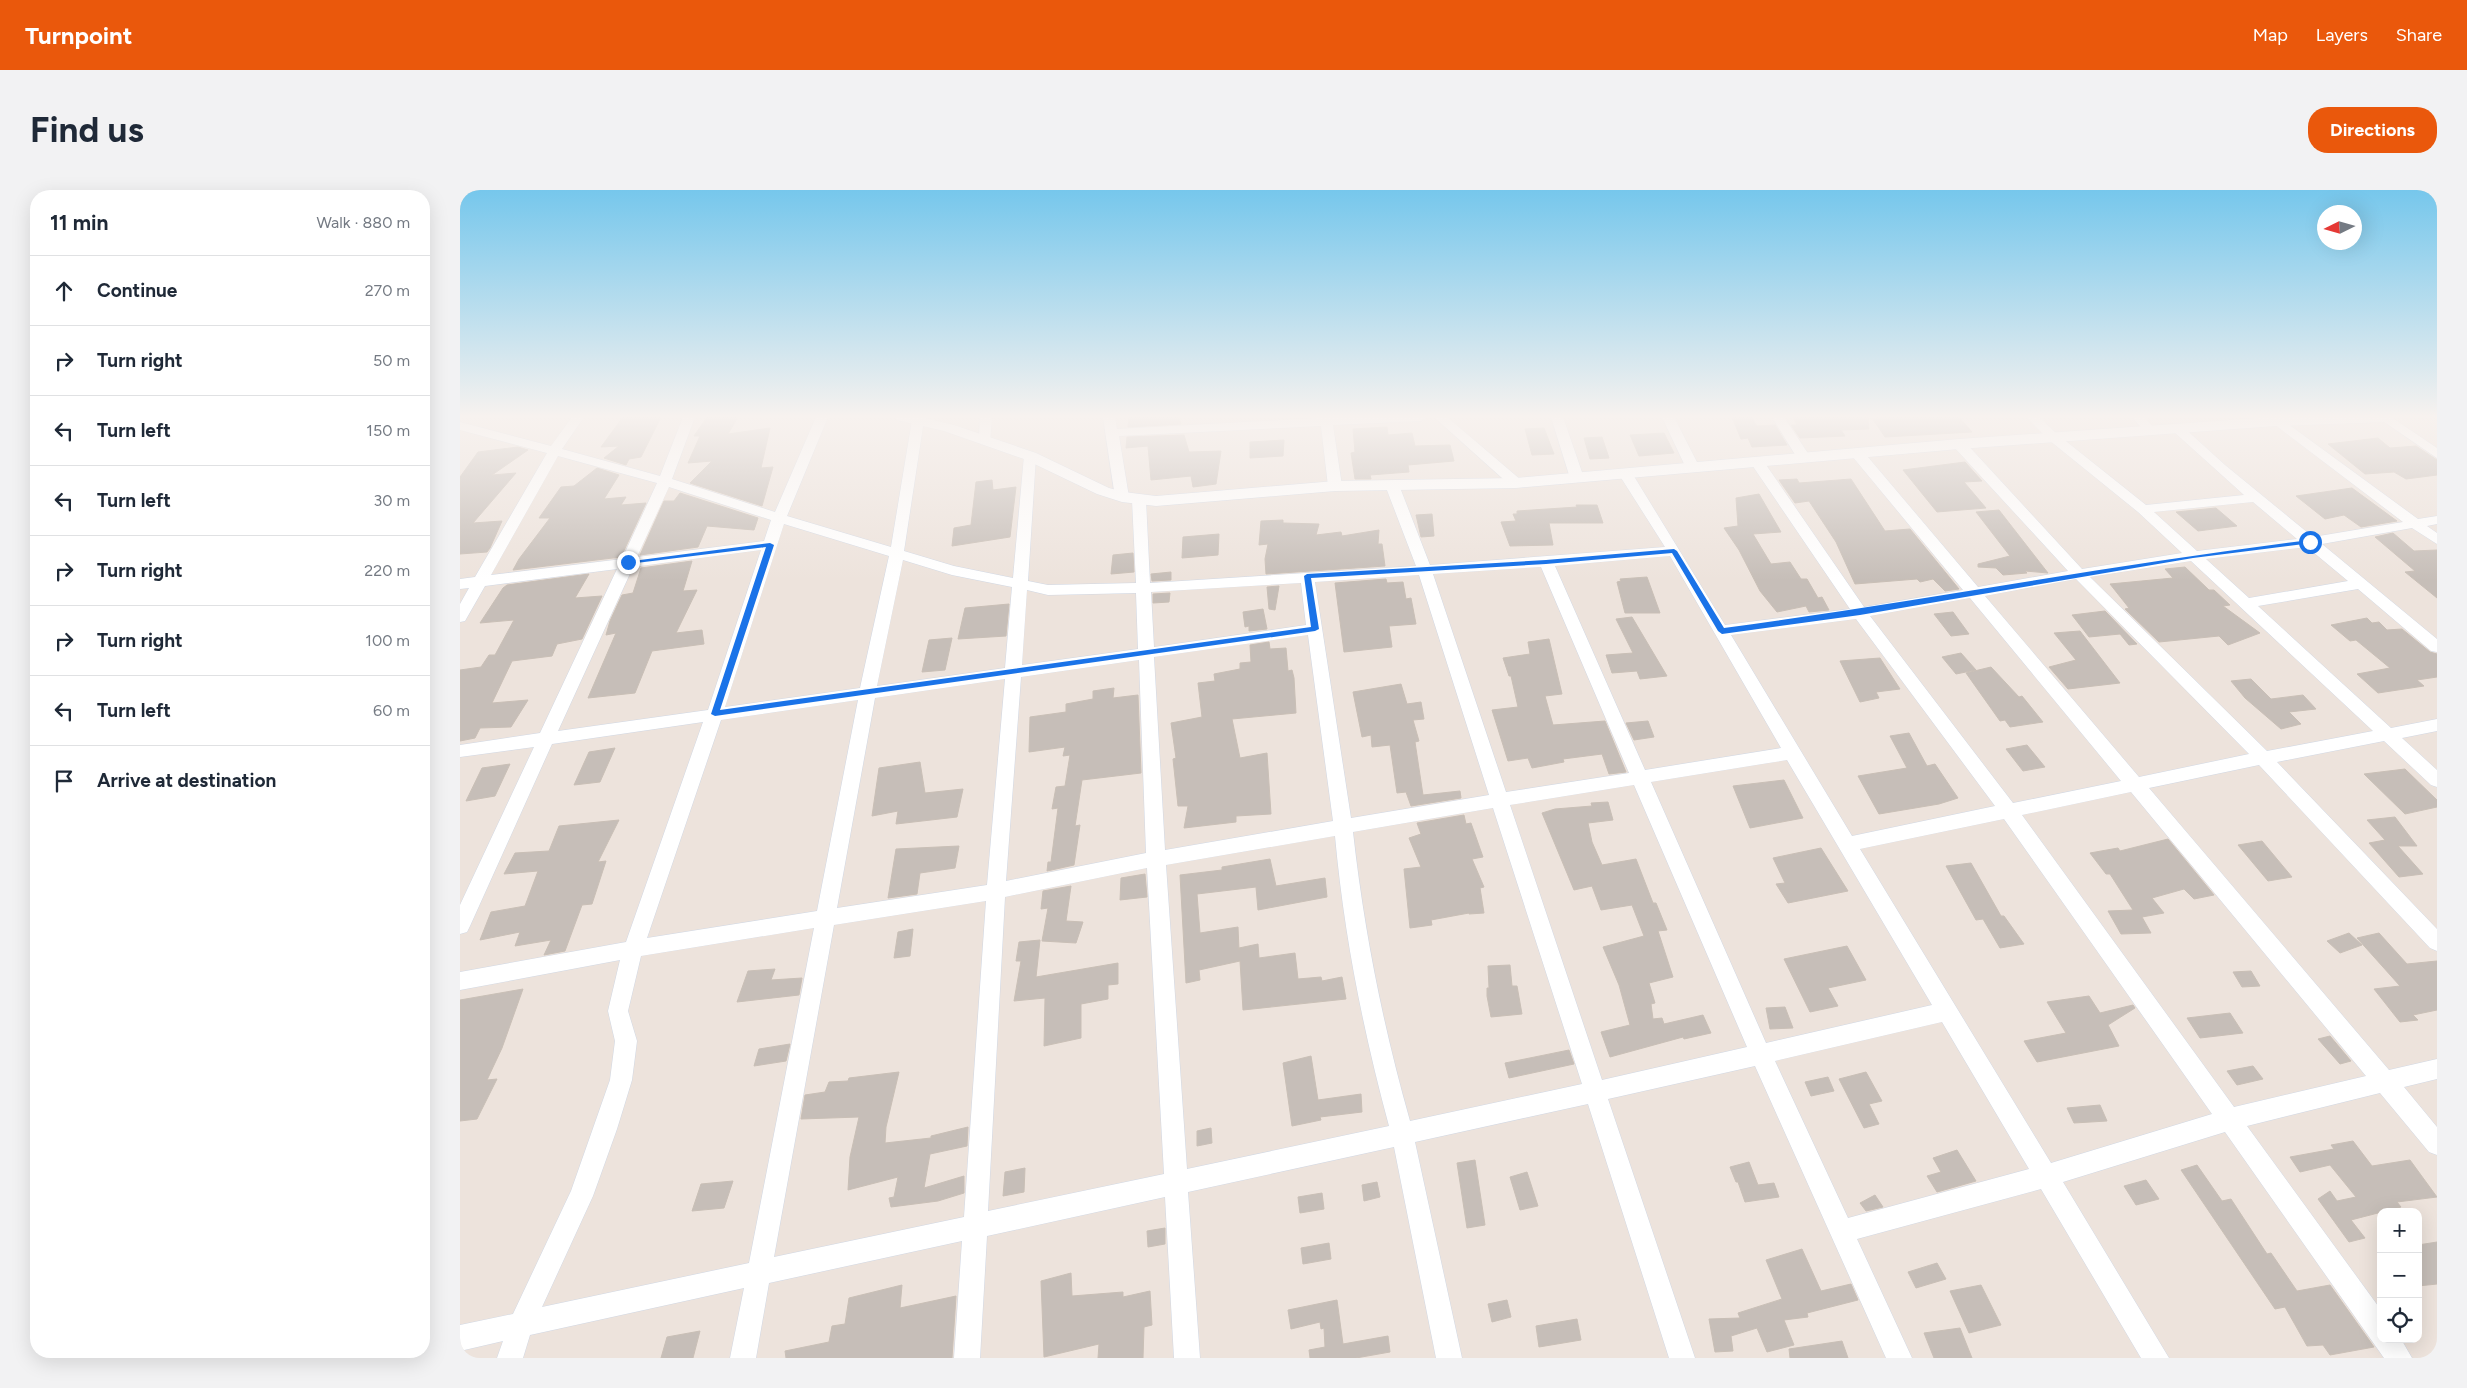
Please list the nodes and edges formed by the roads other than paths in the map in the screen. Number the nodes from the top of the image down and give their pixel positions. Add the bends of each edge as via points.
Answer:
1 (543, 472) edge
2 (631, 472) edge
3 (668, 472) edge
4 (799, 472) edge
5 (905, 472) edge
6 (1029, 472) edge
7 (1062, 472) edge
8 (1123, 472) edge
9 (1333, 472) edge
10 (1503, 472) edge
11 (1575, 472) edge
12 (1653, 472) edge
13 (1763, 472) edge
14 (1873, 472) edge
15 (1984, 472) edge
16 (2096, 472) edge
17 (2226, 472) edge
18 (2345, 472) edge
19 (1625, 474) junction
20 (1577, 478) junction
21 (665, 481) junction
22 (1516, 483) junction
23 (1392, 485) junction
24 (1335, 486) junction
25 (2256, 498) junction
26 (1131, 499) junction
27 (2143, 510) junction
28 (779, 518) junction
29 (2437, 520) edge
30 (2416, 524) junction
31 (2437, 540) edge
32 (2310, 542) junction
33 (770, 545) junction
34 (1674, 551) junction
35 (897, 553) junction
36 (2193, 556) junction
37 (628, 562) junction
38 (1546, 562) junction
39 (1424, 569) junction
40 (2079, 574) junction
41 (1307, 576) junction
42 (481, 581) junction
43 (460, 584) edge
44 (2361, 584) junction
45 (1021, 585) junction
46 (1145, 588) junction
47 (1974, 592) junction
48 (2244, 604) junction
49 (1860, 613) junction
50 (460, 617) edge
51 (1315, 629) junction
52 (1722, 631) junction
53 (2437, 647) edge
54 (1144, 652) junction
55 (1014, 670) junction
56 (868, 692) junction
57 (715, 714) junction
58 (2437, 725) edge
59 (2388, 734) junction
60 (546, 738) junction
61 (460, 751) edge
62 (1792, 753) junction
63 (2263, 758) junction
64 (1642, 778) junction
65 (2437, 780) edge
66 (2136, 786) junction
67 (1500, 800) junction
68 (2008, 810) junction
69 (1343, 828) junction
70 (1848, 844) junction
71 (1156, 859) junction
72 (996, 891) junction
73 (824, 920) junction
74 (460, 926) edge
75 (2437, 942) edge
76 (633, 949) junction
77 (460, 981) edge
78 (1947, 1011) junction
79 (1761, 1055) junction
80 (2437, 1069) edge
81 (2384, 1081) junction
82 (1595, 1092) junction
83 (2230, 1119) junction
84 (1402, 1134) junction
85 (2437, 1144) edge
86 (2045, 1176) junction
87 (1177, 1184) junction
88 (976, 1226) junction
89 (1841, 1232) junction
90 (758, 1272) junction
91 (521, 1324) junction
92 (2377, 1326) edge
93 (460, 1338) edge
94 (2389, 1343) edge
95 (510, 1358) edge
96 (743, 1358) edge
97 (967, 1358) edge
98 (1187, 1358) edge
99 (1449, 1358) edge
100 (1682, 1358) edge
101 (1899, 1358) edge
102 (2156, 1358) edge
103 (2399, 1358) edge

1 - 42 street
2 - 21 street
3 - 21 street
4 - 28 street
5 - 35 street
6 - 45 street
7 - 26 street via 1103,491
8 - 26 street
9 - 24 street
10 - 22 street
11 - 20 street
12 - 19 street
13 - 49 street
14 - 47 street
15 - 40 street
16 - 27 street
17 - 25 street
18 - 30 street
19 - 20 street
19 - 34 street
20 - 22 street
21 - 28 street
21 - 37 street
22 - 23 street
23 - 24 street
23 - 39 street
24 - 26 street via 1184,500
25 - 27 street
25 - 32 street
26 - 46 street
27 - 36 street
28 - 33 street
28 - 35 street
29 - 30 street
30 - 31 street
30 - 32 street
32 - 36 street
32 - 44 street
33 - 37 street
33 - 57 street
34 - 38 street
34 - 52 street
35 - 45 street via 952,570
35 - 56 street
36 - 40 street
36 - 48 street
37 - 42 street
37 - 60 street
38 - 39 street
38 - 64 street
39 - 41 street
39 - 67 street
40 - 47 street
40 - 63 street
41 - 46 street
41 - 51 street
42 - 43 street
42 - 50 street
44 - 48 street
44 - 53 street
45 - 46 street via 1048,590
45 - 55 street
46 - 54 street
47 - 49 street
47 - 66 street
48 - 59 street
49 - 52 street
49 - 68 street
51 - 54 street
51 - 69 street
52 - 62 street
54 - 55 street
54 - 71 street
55 - 56 street
55 - 72 street
56 - 57 street
56 - 73 street
57 - 60 street
57 - 76 street
58 - 59 street
59 - 63 street
59 - 65 street
60 - 61 street
60 - 74 street
62 - 64 street
62 - 70 street
63 - 66 street
63 - 75 street
64 - 67 street
64 - 79 street
66 - 68 street
66 - 81 street
67 - 69 street
67 - 82 street
68 - 70 street
68 - 83 street
69 - 71 street
69 - 84 street via 1362,969 1378,1046
70 - 78 street
71 - 72 street
71 - 87 street
72 - 73 street
72 - 88 street
73 - 76 street
73 - 90 street
76 - 77 street
76 - 91 street via 618,1011 626,1042 621,1080 581,1196
78 - 79 street
78 - 86 street
79 - 82 street
79 - 89 street
80 - 81 street
81 - 83 street
81 - 85 street
82 - 84 street
82 - 100 street
83 - 86 street
83 - 92 street
84 - 87 street
84 - 99 street
86 - 89 street
86 - 102 street
87 - 88 street
87 - 98 street
88 - 90 street
88 - 97 street
89 - 101 street
90 - 91 street
90 - 96 street
91 - 93 street
91 - 95 street
94 - 103 street

